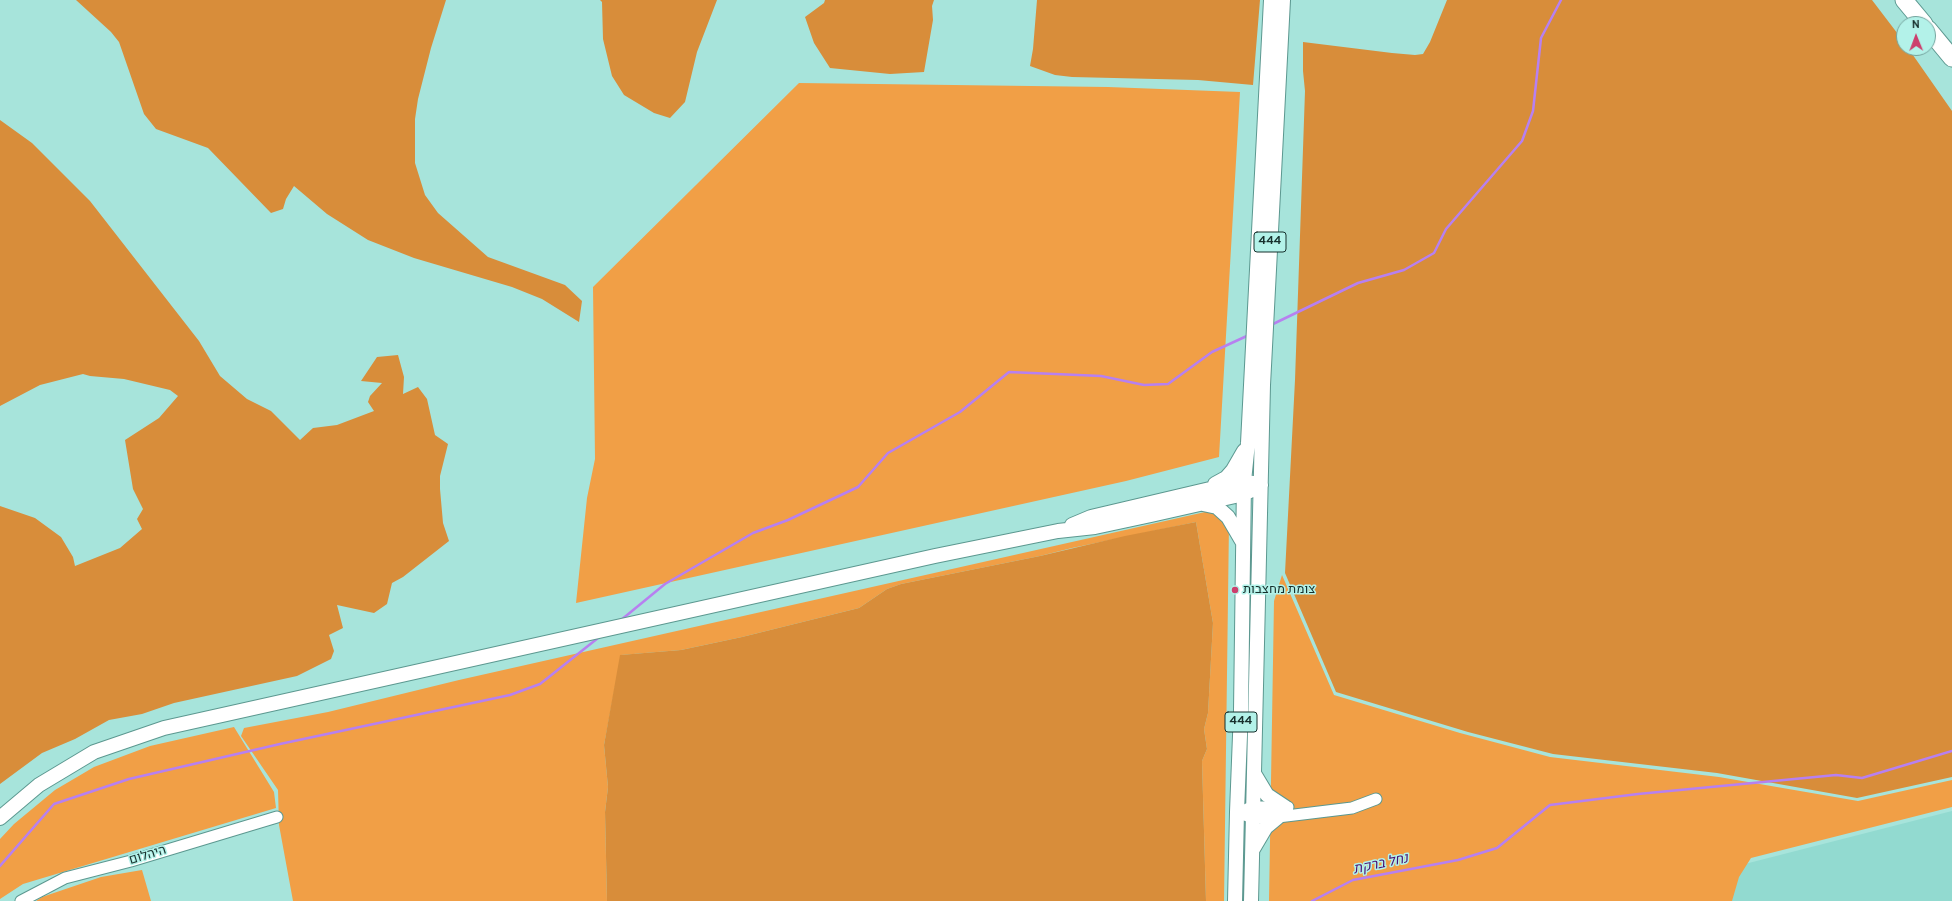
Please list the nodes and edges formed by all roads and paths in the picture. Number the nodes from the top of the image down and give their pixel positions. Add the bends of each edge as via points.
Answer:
1 (1271, 0) edge
2 (1283, 0) edge
3 (1904, 0) edge
4 (1917, 16) edge
5 (1936, 39) edge
6 (1952, 58) edge
7 (1248, 443) junction
8 (1261, 485) junction
9 (1244, 487) junction
10 (1200, 498) junction
11 (1243, 544) junction
12 (1254, 774) junction
13 (1376, 799) dead end
14 (1236, 812) junction
15 (1282, 812) junction
16 (1253, 813) junction
17 (277, 817) dead end
18 (0, 818) edge
19 (1252, 851) junction
20 (21, 901) edge
21 (1235, 901) edge
22 (1251, 901) edge

1 - 7 main road, 444
2 - 8 main road, 444 via 1263,385
3 - 4 highway
5 - 6 highway
7 - 9 main road, 444
7 - 10 main road via 1226,478
8 - 9 main road
8 - 12 main road, 444
9 - 10 main road
9 - 11 main road, 444
10 - 11 main road via 1217,506 1228,517
10 - 18 main road via 1095,527 1058,531 914,560 164,728 94,752 39,785
11 - 14 main road, 444 via 1241,710
12 - 15 main road
12 - 16 main road, 444
13 - 15 street via 1360,806 1342,809
14 - 16 street
14 - 21 main road, 444
15 - 16 street
15 - 19 main road via 1266,828
16 - 19 main road, 444
17 - 20 street, היהלום via 65,878
19 - 22 main road, 444

